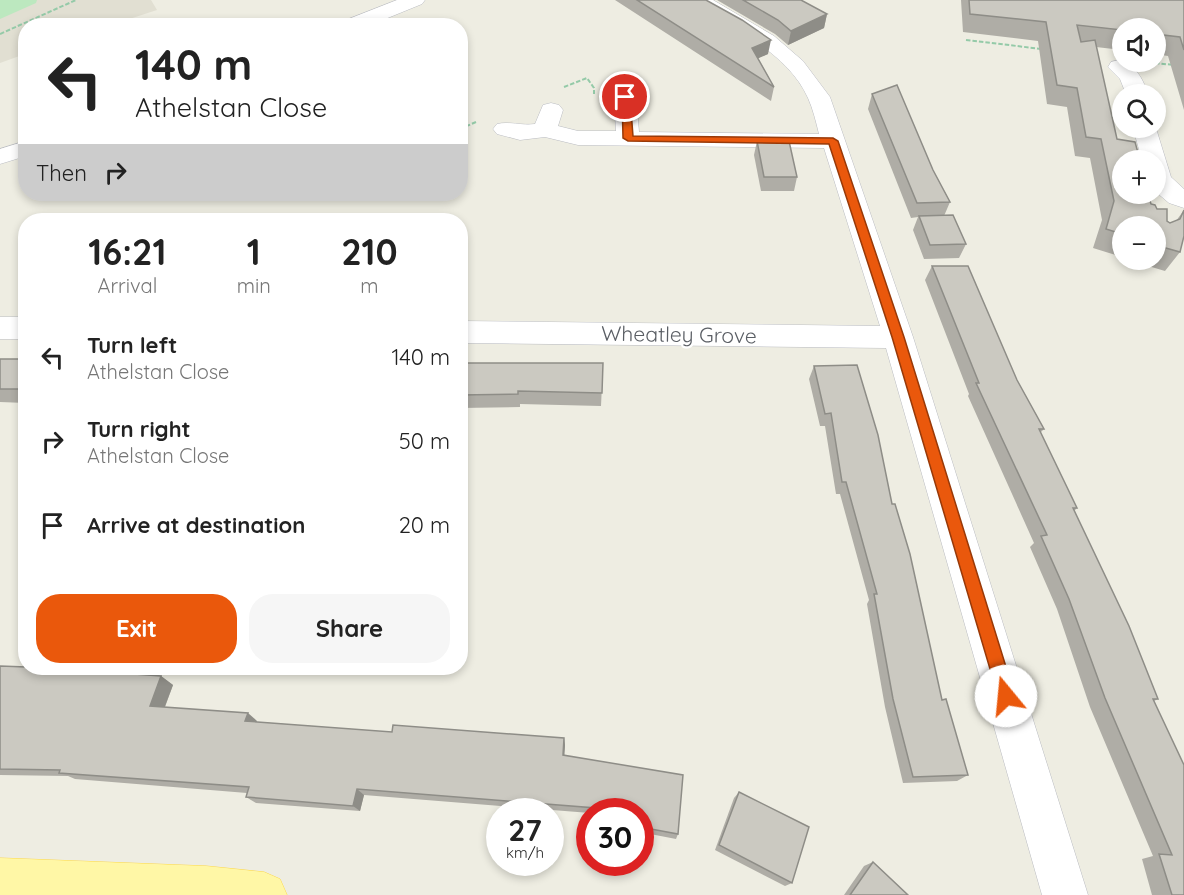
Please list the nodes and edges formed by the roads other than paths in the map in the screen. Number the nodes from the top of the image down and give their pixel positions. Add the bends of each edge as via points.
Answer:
1 (415, 0) edge
2 (699, 0) edge
3 (369, 18) edge
4 (625, 97) dead end
5 (505, 129) dead end
6 (628, 138) junction
7 (833, 141) junction
8 (18, 151) edge
9 (0, 157) edge
10 (0, 328) edge
11 (18, 328) edge
12 (468, 332) edge
13 (898, 337) junction
14 (0, 881) edge
15 (264, 895) edge
16 (1065, 895) edge

1 - 3 street
2 - 7 street via 765,39 799,67 819,97
4 - 6 street
5 - 6 street via 520,133 548,120 578,138
6 - 7 street
7 - 13 street
8 - 9 street
10 - 11 street
12 - 13 street, Wheatley Grove
13 - 16 street
14 - 15 main road

